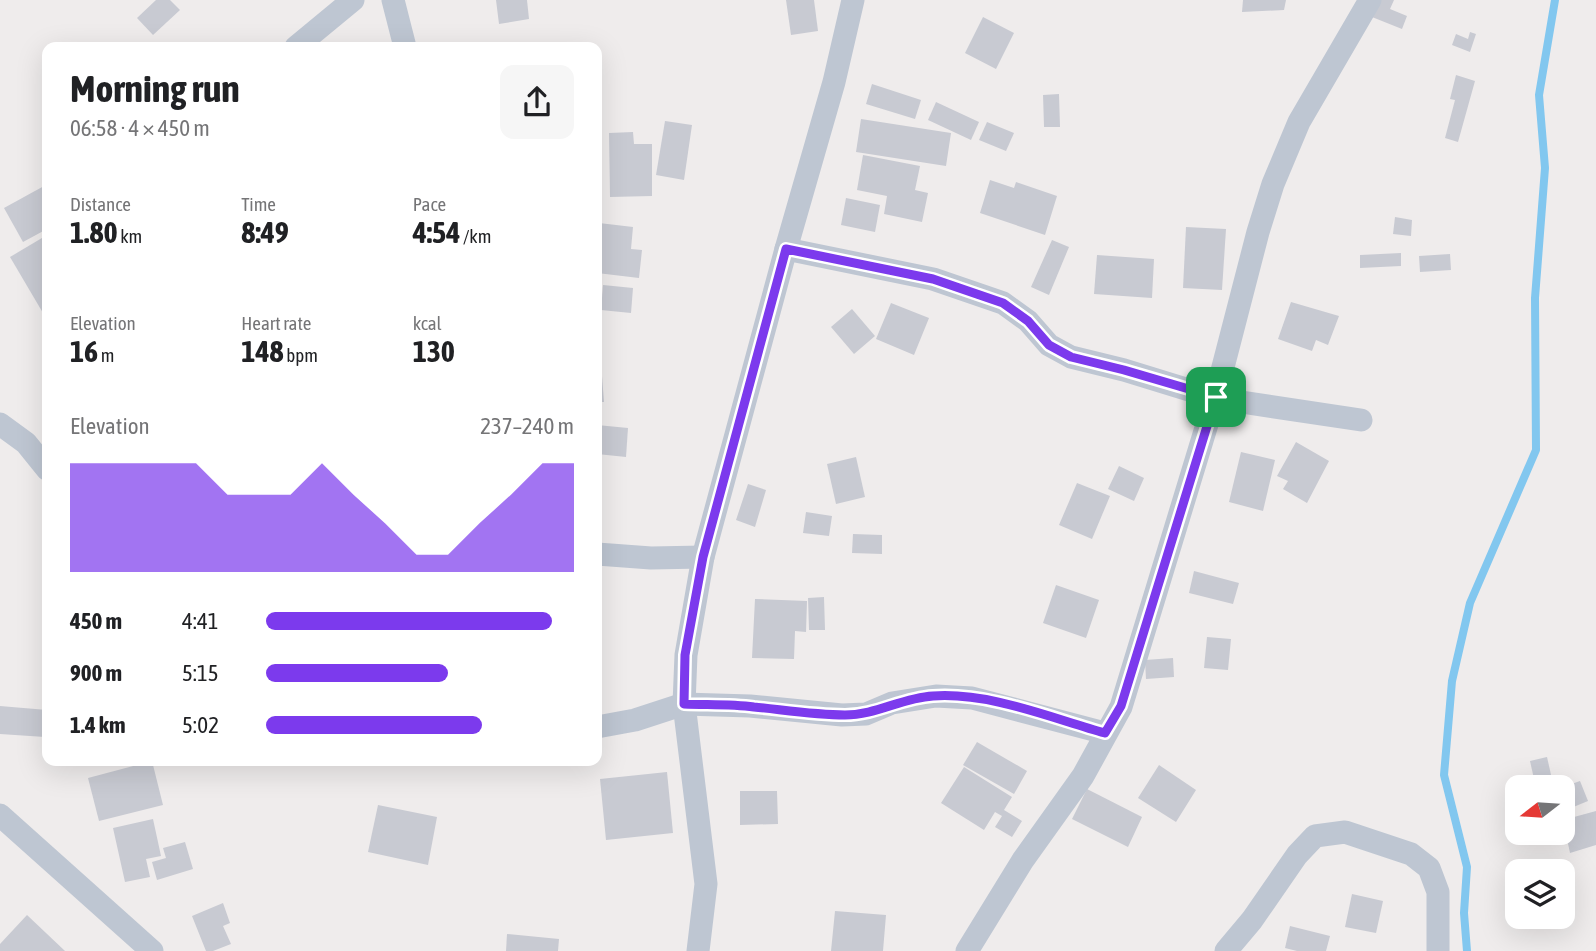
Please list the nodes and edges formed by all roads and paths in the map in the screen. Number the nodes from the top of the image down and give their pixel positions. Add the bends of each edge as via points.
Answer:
1 (353, 0) edge
2 (393, 0) edge
3 (853, 0) edge
4 (1370, 0) edge
5 (302, 42) edge
6 (404, 42) edge
7 (786, 249) junction
8 (1216, 397) junction
9 (1361, 420) dead end
10 (0, 424) edge
11 (42, 463) edge
12 (602, 554) edge
13 (703, 557) junction
14 (684, 704) junction
15 (602, 726) edge
16 (1105, 733) junction
17 (0, 815) edge
18 (152, 951) edge
19 (698, 951) edge
20 (967, 951) edge
21 (1226, 951) edge
22 (1438, 951) edge

1 - 5 street
2 - 6 street
3 - 7 street
4 - 8 street via 1299,122 1273,184
7 - 8 street via 933,279 1003,303 1028,321 1049,345 1071,357
7 - 13 street
8 - 9 street
8 - 16 street via 1121,706
10 - 11 street via 26,443
12 - 13 street
13 - 14 street via 685,655
14 - 15 street
14 - 16 street via 842,715 866,714 916,698 972,698
14 - 19 street via 706,884
16 - 20 street via 1083,776 1023,860
17 - 18 street
21 - 22 street via 1315,836 1345,831 1411,854 1429,868 1438,892

